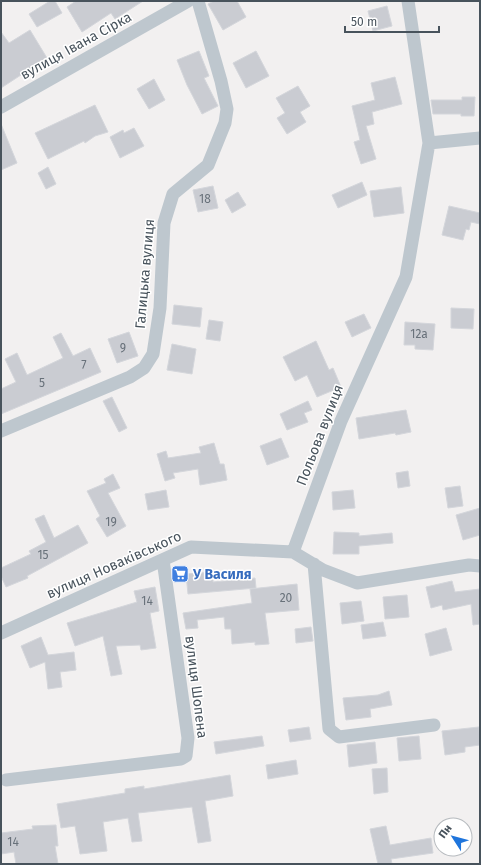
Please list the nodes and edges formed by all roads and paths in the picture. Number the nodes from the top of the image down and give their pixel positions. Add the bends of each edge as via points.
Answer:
1 (188, 1) edge
2 (198, 1) edge
3 (408, 1) edge
4 (1, 107) edge
5 (480, 138) edge
6 (429, 143) junction
7 (1, 431) edge
8 (293, 552) junction
9 (163, 560) junction
10 (314, 564) junction
11 (480, 566) edge
12 (3, 628) edge
13 (434, 725) dead end
14 (6, 780) dead end

1 - 4 street, вулиця Івана Сірка
2 - 7 street, Галицька вулиця via 227,109 225,123 208,165 173,194 168,207 164,223 160,308 153,354 144,368 130,377
3 - 6 street, Польова вулиця
5 - 6 street
6 - 8 street, Польова вулиця via 406,277 341,421
8 - 9 street, вулиця Новаківського via 191,547
8 - 10 street
9 - 12 street, вулиця Новаківського
9 - 14 street, вулиця Шопена via 188,738 186,756 181,759
10 - 11 street via 357,583 469,565
10 - 13 street via 329,729 339,737

